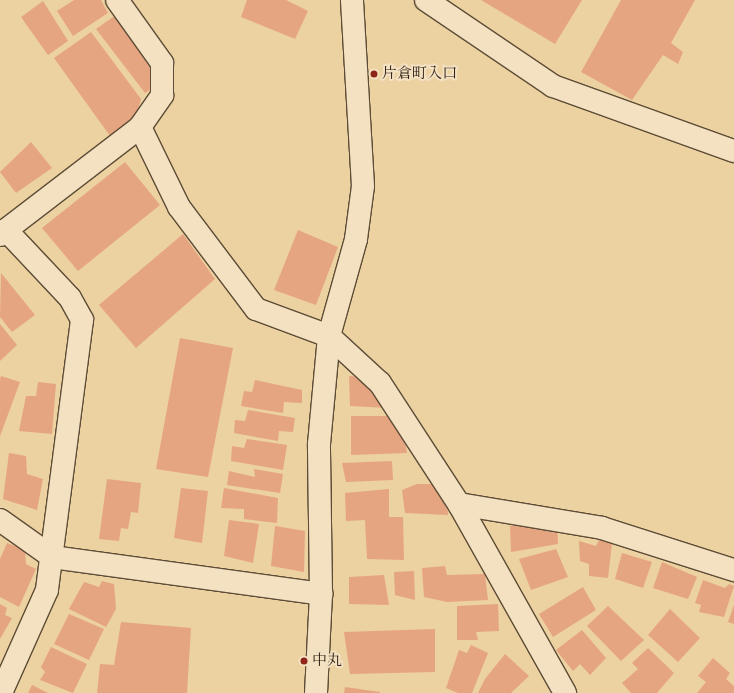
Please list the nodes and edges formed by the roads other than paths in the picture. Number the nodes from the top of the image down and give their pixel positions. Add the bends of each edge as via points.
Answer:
1 (117, 0) edge
2 (352, 0) edge
3 (426, 0) edge
4 (140, 127) junction
5 (734, 151) edge
6 (3, 233) edge
7 (329, 336) junction
8 (459, 504) junction
9 (0, 520) edge
10 (52, 557) junction
11 (734, 570) edge
12 (321, 594) junction
13 (567, 690) edge
14 (1, 693) edge
15 (316, 693) edge

1 - 4 street via 162,63 162,95
2 - 7 street via 363,186 356,239
3 - 5 street via 553,86
4 - 6 street
4 - 7 street via 179,207 256,309
6 - 10 street via 70,298 82,320
7 - 8 street via 380,383
7 - 12 street via 319,444
8 - 11 street via 602,528
8 - 13 street
9 - 10 street
10 - 12 street
10 - 14 street via 47,590
12 - 15 street

